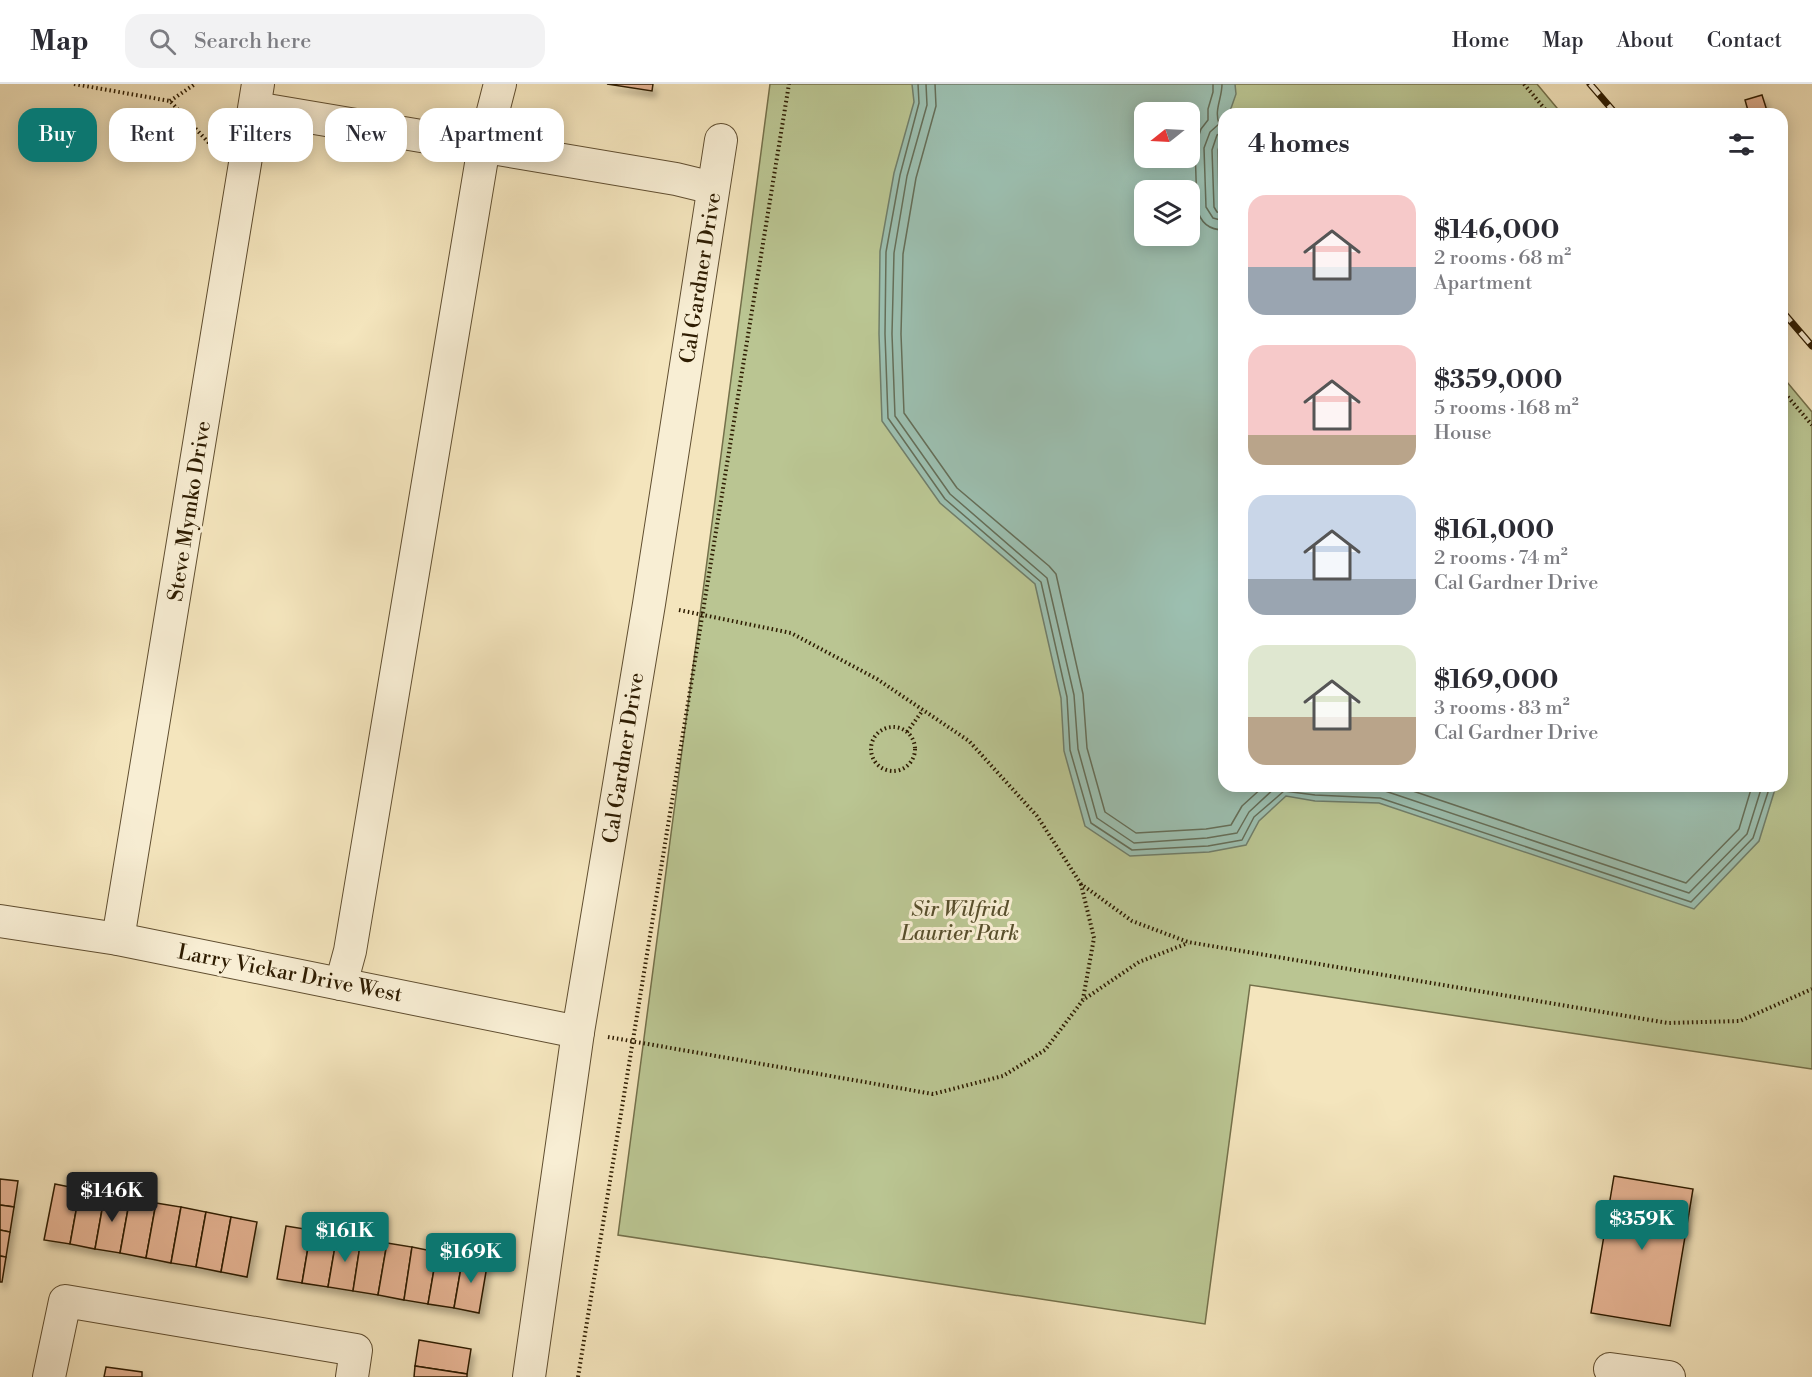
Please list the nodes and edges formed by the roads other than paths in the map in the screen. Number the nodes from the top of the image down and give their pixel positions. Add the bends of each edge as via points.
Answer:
1 (500, 84) edge
2 (257, 96) edge
3 (494, 108) edge
4 (419, 132) edge
5 (722, 140) dead end
6 (564, 160) edge
7 (481, 162) edge
8 (713, 188) junction
9 (0, 921) edge
10 (118, 939) junction
11 (341, 984) junction
12 (578, 1032) junction
13 (1610, 1369) dead end
14 (49, 1377) edge
15 (352, 1377) edge
16 (530, 1377) edge
17 (1669, 1377) edge

1 - 3 street
2 - 4 street
2 - 10 street, Steve Mymko Drive
5 - 8 street, Cal Gardner Drive
6 - 8 street
7 - 11 street via 350,951
8 - 12 street, Cal Gardner Drive
9 - 10 street, Larry Vickar Drive West
10 - 11 street, Larry Vickar Drive West
11 - 12 street, Larry Vickar Drive West
12 - 16 street, Cal Gardner Drive
13 - 17 street
14 - 15 street via 65,1300 356,1350

